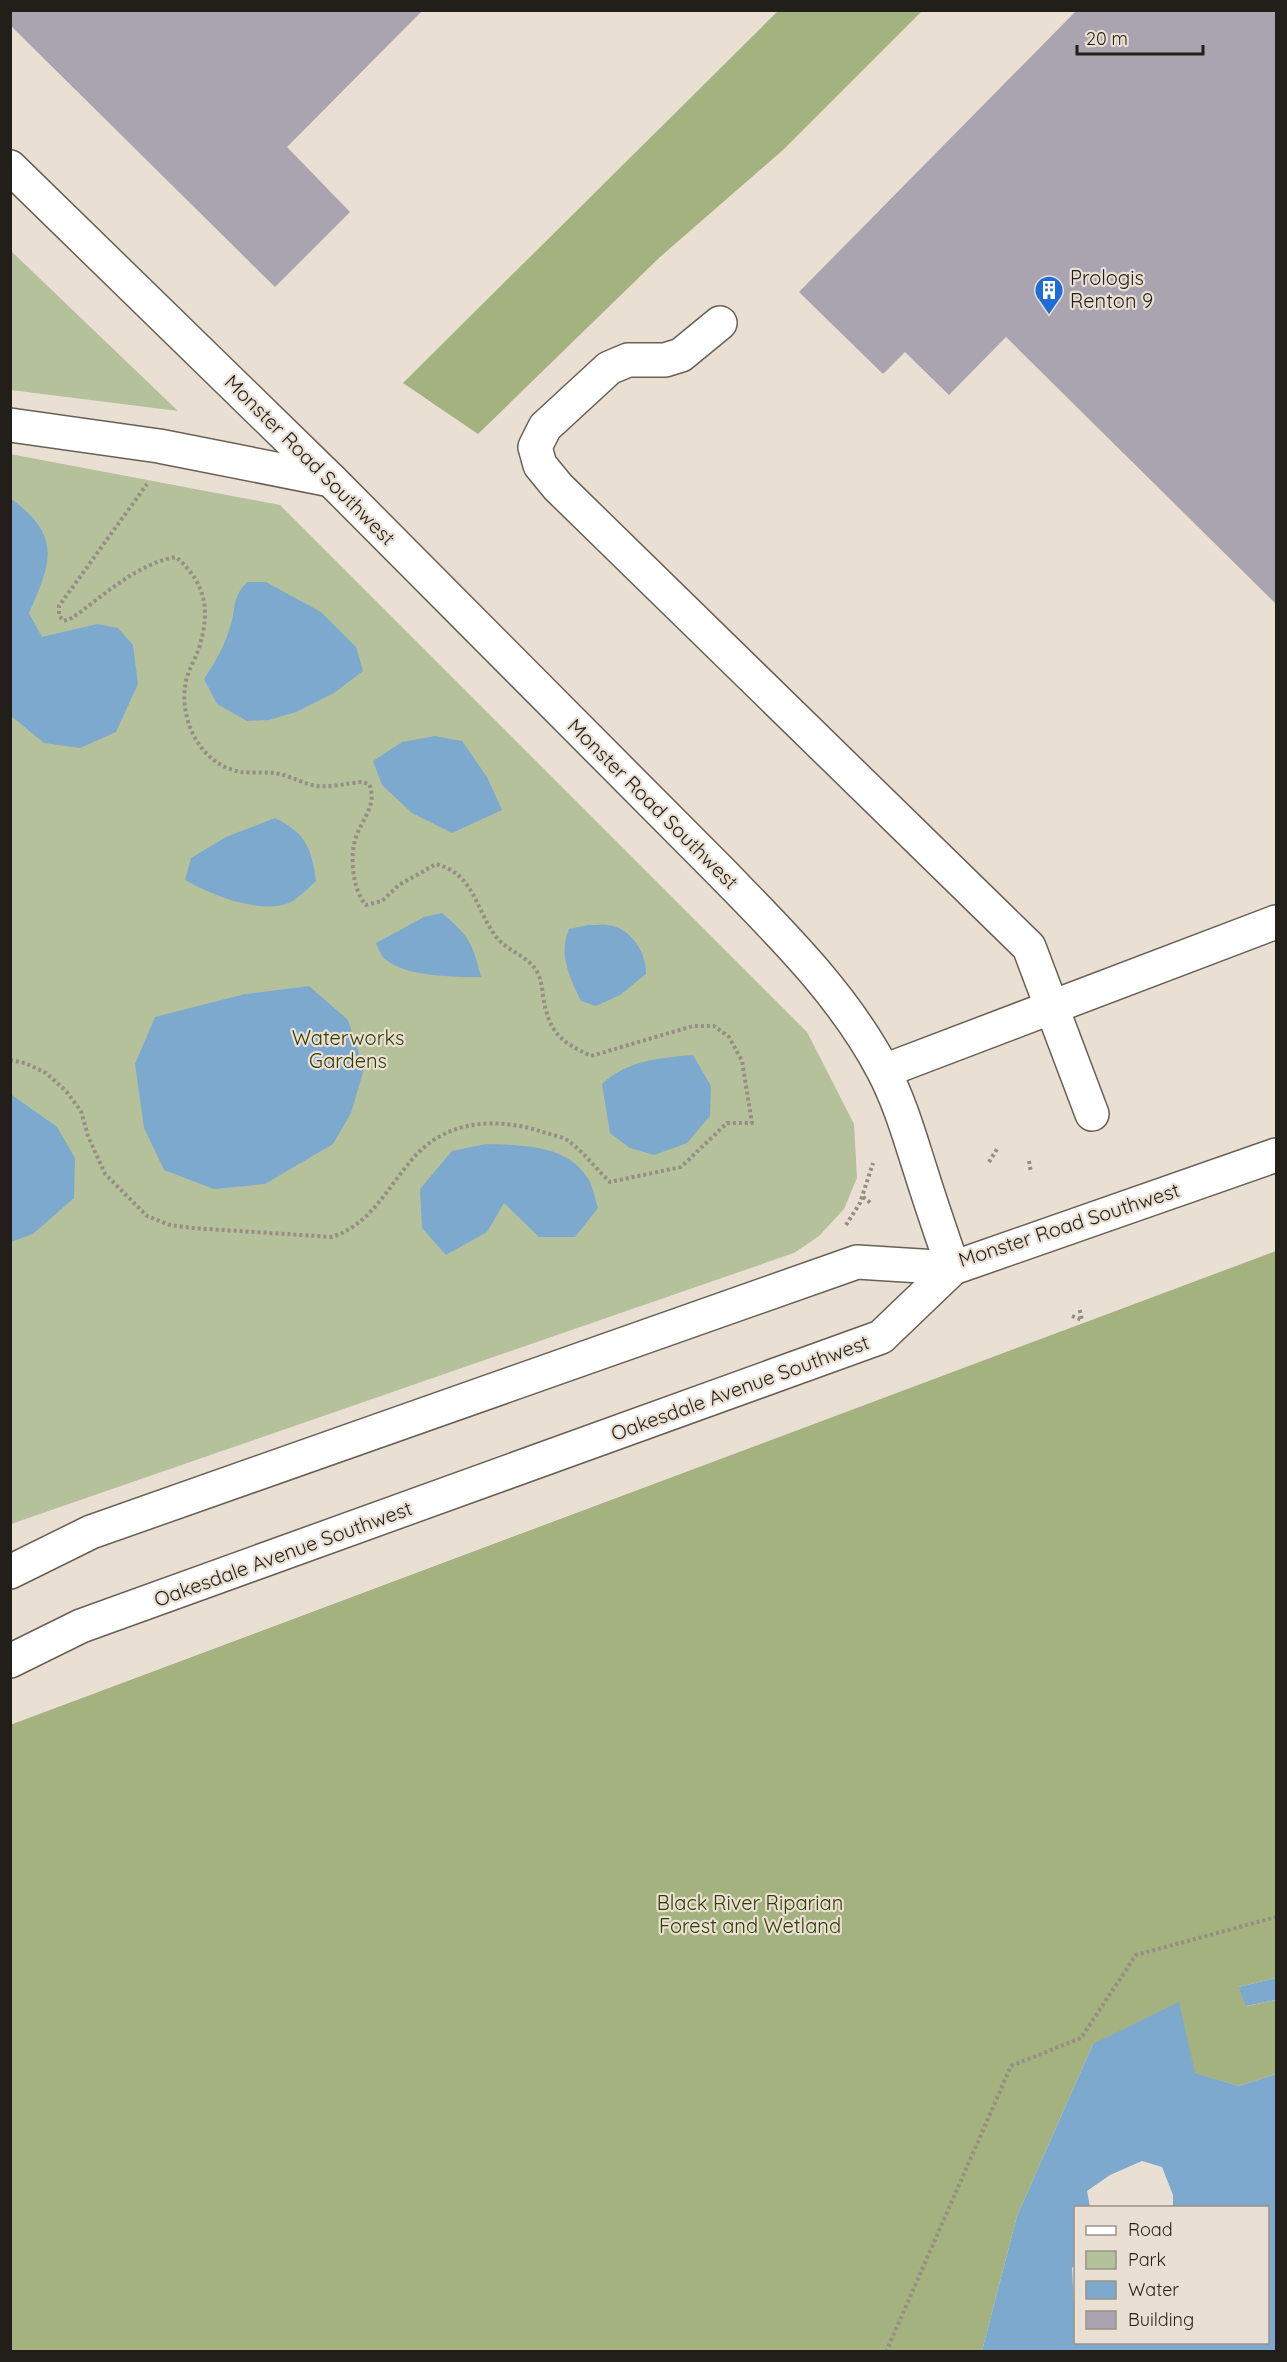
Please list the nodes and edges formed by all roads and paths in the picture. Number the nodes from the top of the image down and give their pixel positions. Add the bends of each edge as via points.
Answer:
1 (10, 167) edge
2 (720, 323) dead end
3 (10, 425) edge
4 (172, 449) junction
5 (331, 480) junction
6 (1276, 922) edge
7 (1052, 1007) junction
8 (10, 1060) edge
9 (884, 1071) junction
10 (1092, 1114) dead end
11 (997, 1149) dead end
12 (1276, 1155) edge
13 (989, 1161) dead end
14 (1029, 1161) dead end
15 (873, 1163) dead end
16 (1031, 1173) dead end
17 (863, 1197) junction
18 (872, 1204) dead end
19 (849, 1233) dead end
20 (953, 1268) junction
21 (1079, 1307) dead end
22 (1072, 1316) dead end
23 (10, 1572) edge
24 (10, 1661) edge
25 (1276, 1917) edge
26 (886, 2352) edge

1 - 5 street, Monster Road Southwest
2 - 7 street via 681,355 664,360 628,360 609,368 545,427 535,447 540,465 558,487 1029,947
3 - 4 street
4 - 5 street
4 - 8 path via 59,606 59,616 64,621 72,618 141,570 176,557 202,589 206,617 186,681 184,710 202,752 240,772 276,773 314,786 369,784 373,793 371,805 353,848 358,896 366,905 382,901 399,885 436,864 452,868 461,876 497,938 535,969 541,980 547,1018 556,1035 591,1056 693,1026 714,1026 729,1037 742,1061 752,1123 727,1123 681,1167 610,1182 567,1140 519,1124 468,1125 438,1135 417,1153 367,1217 350,1231 332,1237 193,1228 147,1216 127,1198 105,1174 81,1111 66,1091 46,1073
5 - 9 street, Monster Road Southwest via 778,930 830,990
6 - 7 street
7 - 9 street
7 - 10 street
9 - 20 street, Monster Road Southwest via 902,1112
11 - 13 path
12 - 20 street, Monster Road Southwest
14 - 16 path
15 - 17 path
17 - 18 path
17 - 19 path via 844,1227
20 - 23 street via 856,1262 91,1532
20 - 24 street, Oakesdale Avenue Southwest via 881,1337 81,1626
21 - 22 path via 1083,1320
25 - 26 path via 1136,1955 1081,2038 1011,2066

